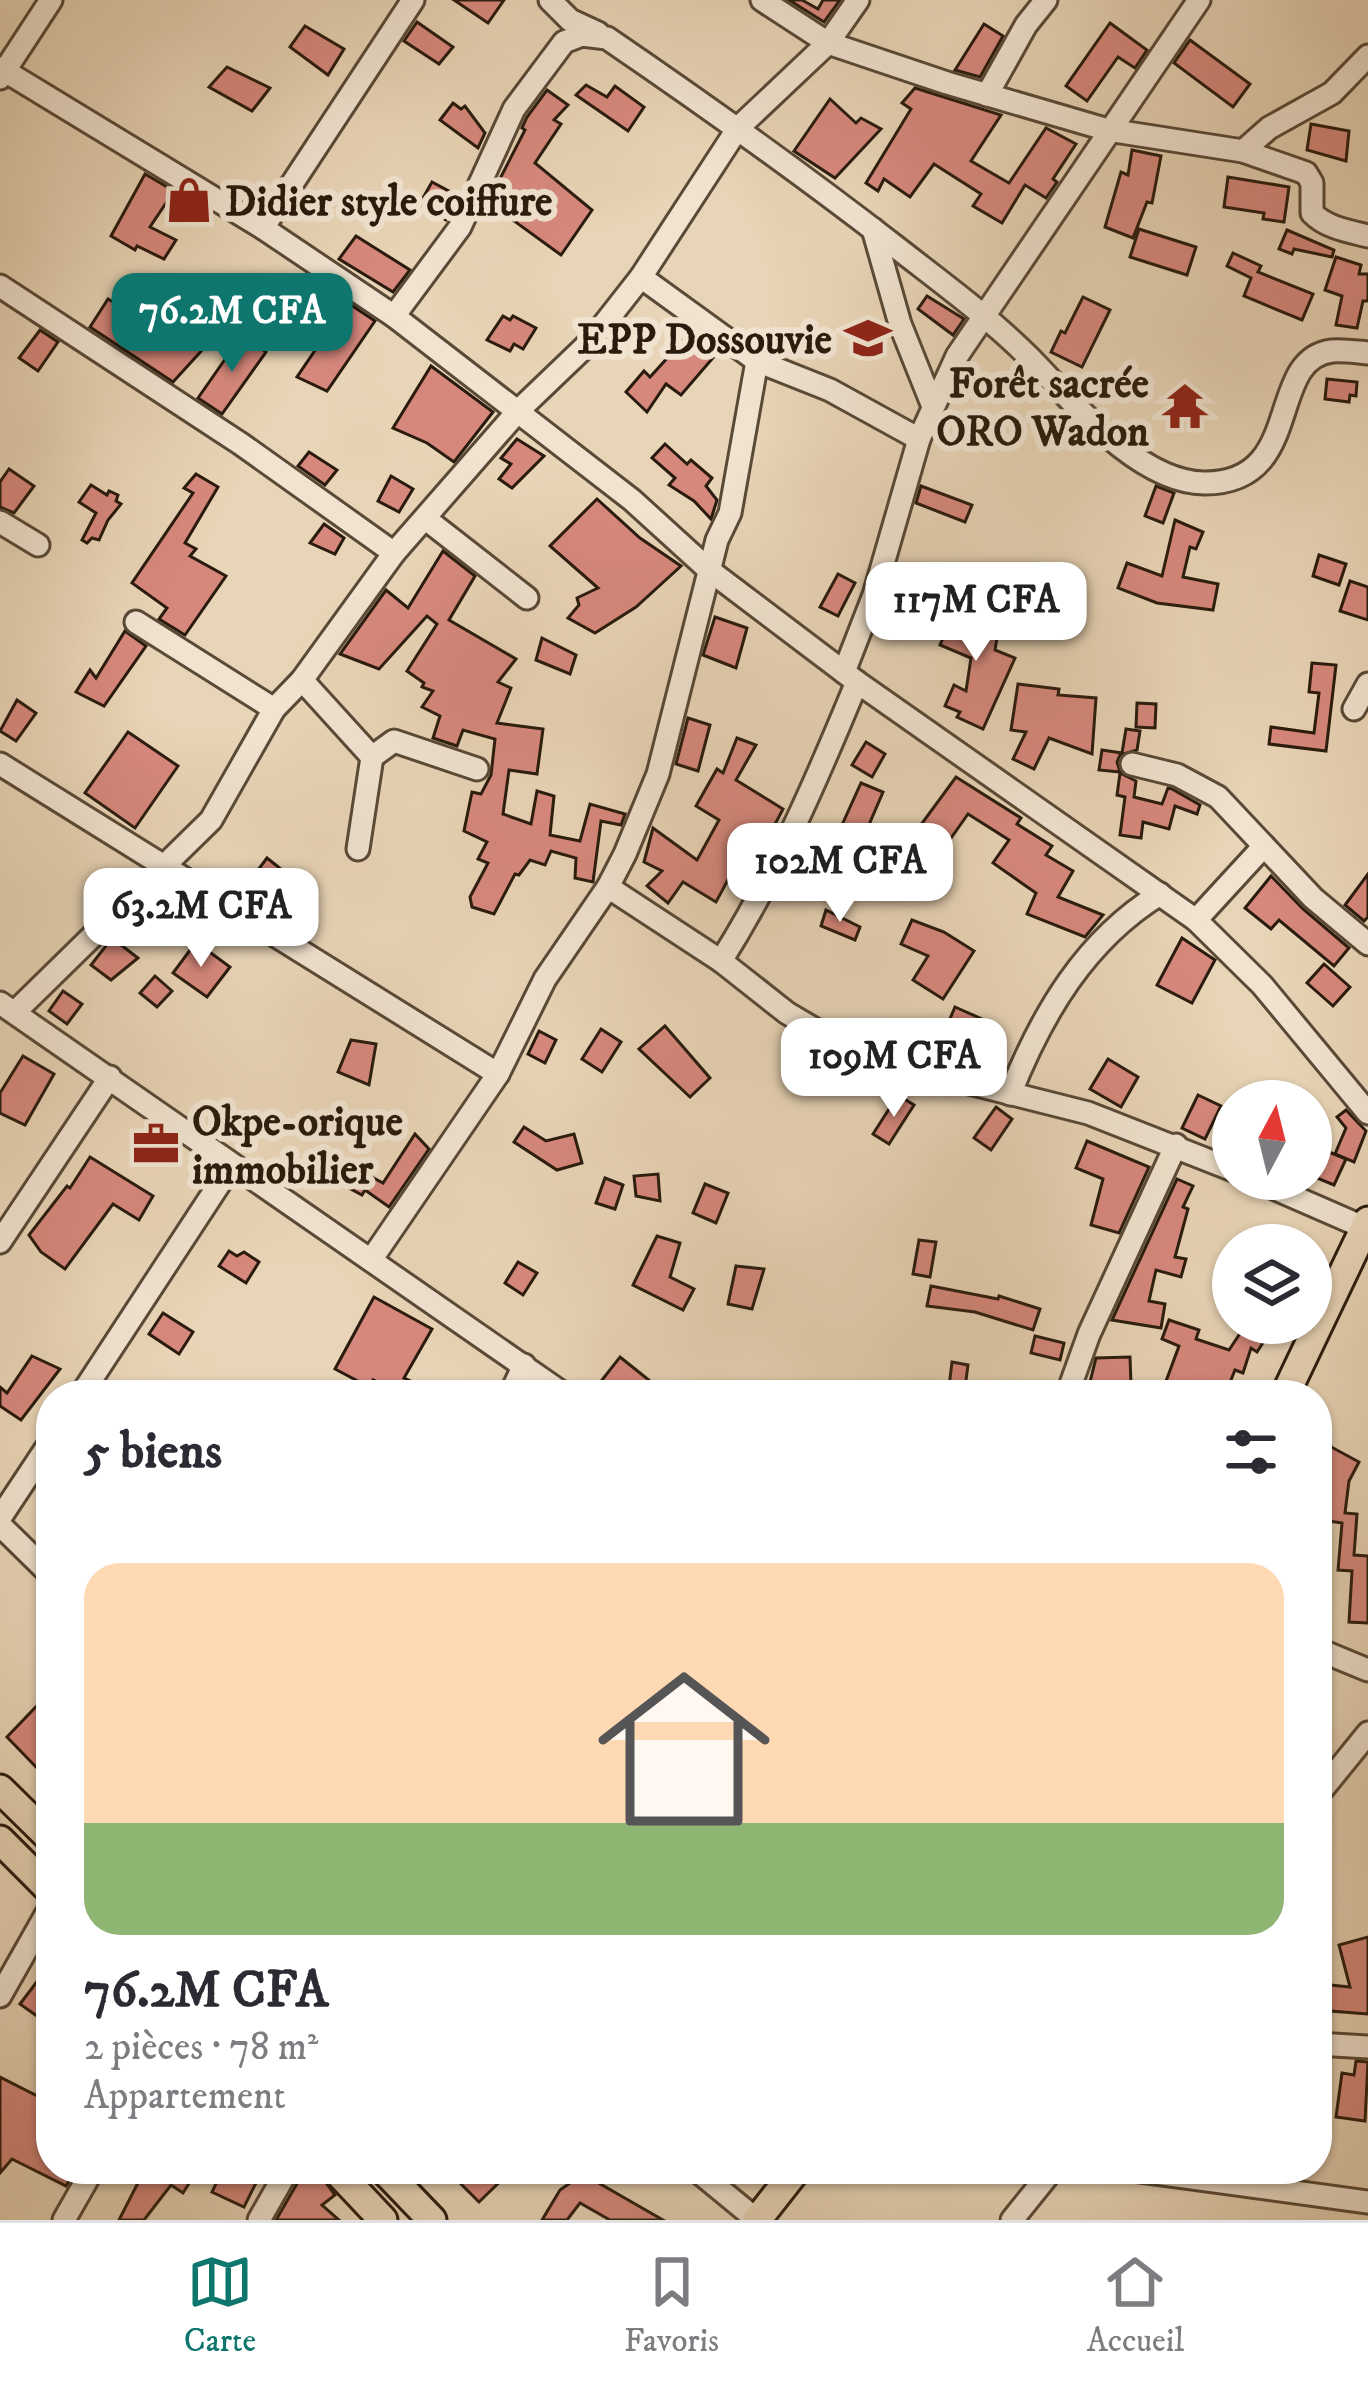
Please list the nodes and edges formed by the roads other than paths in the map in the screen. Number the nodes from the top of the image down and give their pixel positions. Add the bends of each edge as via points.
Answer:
1 (52, 0) edge
2 (413, 0) edge
3 (550, 0) edge
4 (761, 0) edge
5 (858, 0) edge
6 (1046, 0) edge
7 (1199, 0) edge
8 (607, 38) junction
9 (828, 43) junction
10 (1368, 56) edge
11 (2, 72) edge
12 (987, 95) junction
13 (1291, 118) junction
14 (738, 128) junction
15 (1108, 130) junction
16 (1243, 151) junction
17 (1281, 164) junction
18 (263, 228) junction
19 (872, 228) junction
20 (1368, 236) edge
21 (641, 277) junction
22 (0, 286) edge
23 (983, 315) junction
24 (394, 316) junction
25 (1368, 353) edge
26 (758, 361) junction
27 (932, 404) junction
28 (518, 411) junction
29 (919, 440) junction
30 (426, 519) junction
31 (0, 522) edge
32 (38, 545) dead end
33 (394, 553) junction
34 (709, 570) junction
35 (527, 598) dead end
36 (136, 622) dead end
37 (851, 677) junction
38 (302, 680) junction
39 (1368, 683) edge
40 (274, 709) junction
41 (1354, 709) dead end
42 (372, 757) junction
43 (0, 764) edge
44 (1132, 764) dead end
45 (477, 769) dead end
46 (1264, 846) junction
47 (358, 849) dead end
48 (166, 868) junction
49 (608, 886) junction
50 (1160, 894) junction
51 (1196, 920) junction
52 (1368, 944) edge
53 (721, 961) junction
54 (8, 1007) edge
55 (498, 1074) junction
56 (110, 1077) junction
57 (1010, 1094) junction
58 (1368, 1113) edge
59 (1176, 1145) junction
60 (1212, 1161) edge
61 (231, 1166) junction
62 (1305, 1200) edge
63 (1367, 1225) edge
64 (0, 1242) edge
65 (371, 1260) junction
66 (524, 1365) junction
67 (91, 1380) edge
68 (516, 1380) edge
69 (544, 1380) edge
70 (1072, 1380) edge
71 (1292, 1380) edge
72 (36, 1465) edge
73 (0, 1522) edge
74 (36, 1559) edge
75 (1332, 1655) edge
76 (1368, 1670) edge
77 (1368, 1732) edge
78 (1332, 1777) edge
79 (0, 1789) edge
80 (36, 1824) edge
81 (0, 1840) edge
82 (36, 1876) edge
83 (36, 1932) edge
84 (0, 1996) edge
85 (1332, 2045) edge
86 (1368, 2047) edge
87 (84, 2184) edge
88 (279, 2184) edge
89 (349, 2184) edge
90 (397, 2184) edge
91 (713, 2184) edge
92 (785, 2184) edge
93 (1041, 2184) edge
94 (1233, 2184) edge
95 (1368, 2203) edge
96 (64, 2220) edge
97 (259, 2220) edge
98 (383, 2220) edge
99 (432, 2220) edge
100 (757, 2220) edge
101 (1012, 2220) edge

1 - 11 street
2 - 18 street
3 - 8 street
4 - 9 street
5 - 9 street
6 - 12 street
7 - 15 street
8 - 14 street
8 - 24 street via 564,42 542,70 514,109 460,227
9 - 12 street
9 - 14 street
10 - 13 street via 1332,93
11 - 18 street
12 - 15 street
13 - 16 street
13 - 17 street
14 - 19 street
14 - 21 street
15 - 16 street
15 - 23 street
16 - 17 street
17 - 20 street via 1306,173 1316,218
18 - 24 street
19 - 23 street
19 - 27 street
21 - 26 street
21 - 28 street via 573,361
22 - 33 street
23 - 25 street via 1114,441 1179,481 1231,481 1251,471 1280,431 1289,393 1311,361 1328,351
23 - 27 street
24 - 28 street
26 - 29 street
26 - 34 street via 730,513
27 - 29 street
28 - 30 street
28 - 34 street
29 - 37 street
30 - 33 street
30 - 35 street
31 - 32 street
33 - 38 street
34 - 37 street
34 - 49 street via 658,774
36 - 40 street
37 - 50 street
37 - 53 street via 799,823
38 - 40 street
38 - 42 street
39 - 41 street
40 - 48 street via 211,820
42 - 45 street via 394,741
42 - 47 street
43 - 48 street
44 - 46 street via 1199,786
46 - 51 street
46 - 52 street
48 - 54 street
48 - 55 street
49 - 53 street
49 - 55 street via 545,979
50 - 51 street
50 - 57 street via 1063,987
51 - 58 street via 1262,985
53 - 57 street via 858,1055
54 - 56 street
55 - 65 street
56 - 61 street
56 - 64 street
57 - 59 street
59 - 60 street
59 - 70 street
61 - 65 street
61 - 67 street
62 - 63 street
63 - 71 main road
65 - 66 street
66 - 68 street
66 - 69 street
72 - 73 street
73 - 74 street
75 - 76 street
77 - 78 street
79 - 80 main road
81 - 82 main road
83 - 84 street
85 - 86 street
87 - 96 street
88 - 97 street
89 - 98 main road
90 - 99 main road
91 - 100 street
92 - 100 main road
93 - 101 street
94 - 95 street

